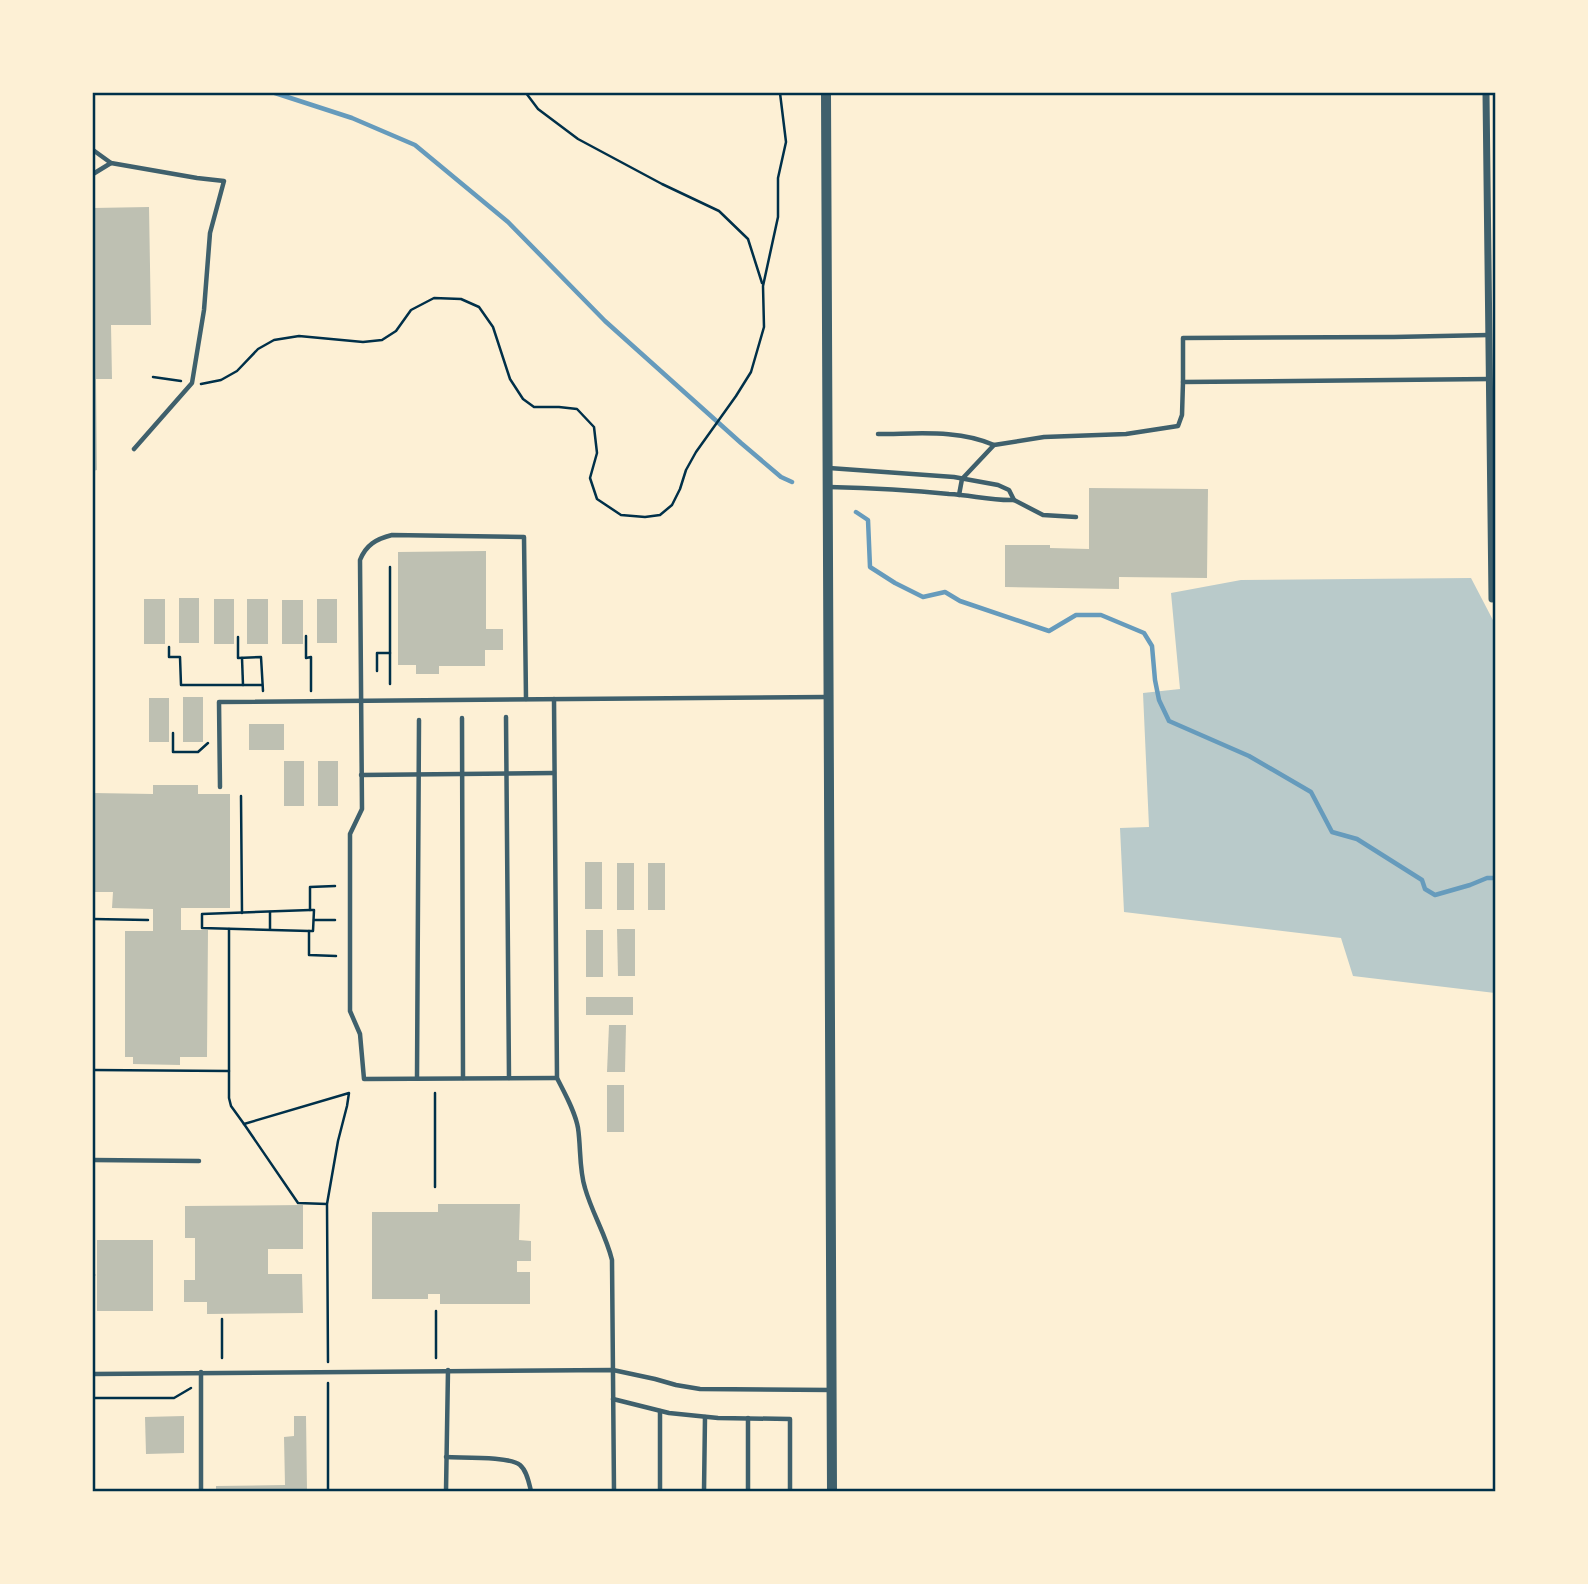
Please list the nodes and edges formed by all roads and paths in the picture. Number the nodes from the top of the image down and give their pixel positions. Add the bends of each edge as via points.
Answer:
1 (526, 93) edge
2 (780, 93) edge
3 (826, 93) edge
4 (1486, 93) edge
5 (93, 150) edge
6 (111, 163) junction
7 (93, 174) edge
8 (1492, 265) edge
9 (763, 286) junction
10 (1489, 334) junction
11 (153, 377) dead end
12 (1490, 379) junction
13 (1183, 382) junction
14 (192, 383) junction
15 (878, 434) dead end
16 (994, 445) junction
17 (134, 449) dead end
18 (828, 468) junction
19 (962, 479) junction
20 (828, 487) junction
21 (959, 495) junction
22 (1014, 500) junction
23 (1076, 517) dead end
24 (390, 566) dead end
25 (1492, 598) dead end
26 (306, 636) dead end
27 (238, 637) dead end
28 (169, 647) dead end
29 (390, 653) junction
30 (242, 658) junction
31 (377, 671) dead end
32 (390, 684) dead end
33 (243, 685) junction
34 (262, 685) junction
35 (829, 697) junction
36 (361, 699) junction
37 (526, 699) junction
38 (554, 699) junction
39 (311, 700) junction
40 (263, 701) junction
41 (506, 717) dead end
42 (463, 718) dead end
43 (419, 720) dead end
44 (173, 733) dead end
45 (211, 742) dead end
46 (506, 773) junction
47 (554, 773) junction
48 (419, 774) junction
49 (463, 774) junction
50 (361, 775) junction
51 (220, 787) dead end
52 (242, 796) dead end
53 (335, 886) dead end
54 (310, 911) junction
55 (271, 912) junction
56 (242, 913) junction
57 (93, 919) edge
58 (148, 920) dead end
59 (313, 920) junction
60 (335, 920) dead end
61 (229, 929) junction
62 (270, 930) junction
63 (309, 931) junction
64 (335, 956) dead end
65 (93, 1070) edge
66 (229, 1071) junction
67 (463, 1078) junction
68 (509, 1078) junction
69 (557, 1078) junction
70 (417, 1079) junction
71 (435, 1093) dead end
72 (244, 1124) junction
73 (93, 1160) edge
74 (199, 1161) dead end
75 (435, 1187) dead end
76 (327, 1203) junction
77 (436, 1311) dead end
78 (222, 1319) dead end
79 (222, 1358) dead end
80 (436, 1358) dead end
81 (448, 1370) junction
82 (613, 1370) junction
83 (328, 1371) junction
84 (201, 1373) junction
85 (93, 1374) edge
86 (201, 1386) junction
87 (832, 1390) junction
88 (93, 1399) edge
89 (613, 1399) junction
90 (660, 1410) junction
91 (705, 1417) junction
92 (748, 1419) junction
93 (446, 1457) junction
94 (201, 1491) edge
95 (328, 1491) edge
96 (446, 1491) edge
97 (531, 1491) edge
98 (614, 1491) edge
99 (660, 1491) edge
100 (704, 1491) edge
101 (748, 1491) edge
102 (790, 1491) edge
103 (832, 1491) edge

1 - 9 path via 538,109 578,139 719,211 748,239
2 - 9 path via 786,142 778,178 778,217
3 - 18 street
4 - 8 street
5 - 6 lane
6 - 7 lane
6 - 14 lane via 224,181 210,233
8 - 10 street
9 - 14 path via 764,327 751,372 696,452 672,505 660,515 621,515 597,499 590,478 597,453 594,427 577,409 534,407 523,399 510,379 493,327 479,307 461,299 434,298 411,310 396,331 382,340 299,336 275,340 221,380
10 - 12 street
10 - 13 lane via 1183,338
11 - 14 path
12 - 13 lane
12 - 25 street
13 - 16 lane via 1178,426
14 - 17 lane
15 - 16 lane via 942,434
16 - 19 lane
18 - 19 lane
18 - 20 street
19 - 21 lane
19 - 22 lane via 998,485 1009,490
20 - 21 lane
20 - 35 street
21 - 22 lane
22 - 23 lane via 1043,515
24 - 29 path
26 - 39 path
27 - 30 path via 238,658
28 - 33 path via 169,657 180,657 181,685
29 - 31 path via 377,653
29 - 32 path
30 - 33 path
30 - 34 path via 261,657
33 - 34 path
34 - 40 path
35 - 38 lane
35 - 87 street
36 - 37 lane
36 - 37 lane via 360,560 370,544 391,535 524,537
36 - 39 lane
36 - 50 lane
37 - 38 lane
38 - 47 lane
39 - 40 lane
40 - 51 lane via 219,702
41 - 46 lane
42 - 49 lane
43 - 48 lane
44 - 45 path via 173,752 198,752
46 - 47 lane
46 - 49 lane
46 - 68 lane
47 - 69 lane
48 - 49 lane
48 - 50 lane
48 - 70 lane
49 - 67 lane
50 - 70 lane via 362,809 351,834 351,1011 360,1034 363,1079
52 - 56 path
53 - 54 path via 310,887
54 - 55 path
54 - 59 path via 314,911
55 - 56 path
55 - 62 path
56 - 61 path via 202,914 202,928
57 - 58 path
59 - 60 path
59 - 63 path via 313,931
61 - 62 path
61 - 66 path
62 - 63 path
63 - 64 path via 309,955
65 - 66 path
66 - 72 path via 231,1106
67 - 68 lane
67 - 70 lane
68 - 69 lane
69 - 82 lane via 578,1129 584,1187 612,1260
71 - 75 path
72 - 76 path via 298,1203
72 - 76 path via 349,1093
73 - 74 lane
76 - 83 path
77 - 80 path
78 - 79 path
81 - 82 lane
81 - 83 lane
81 - 93 lane
82 - 87 lane via 699,1389
82 - 89 lane
83 - 84 lane
83 - 95 path
84 - 85 lane
84 - 86 lane
86 - 88 path via 174,1398
86 - 94 lane
87 - 103 street
89 - 90 lane
89 - 98 lane
90 - 91 lane
90 - 99 lane
91 - 92 lane
91 - 100 lane
92 - 101 lane
92 - 102 lane via 790,1419
93 - 96 lane
93 - 97 lane via 507,1460 520,1465

